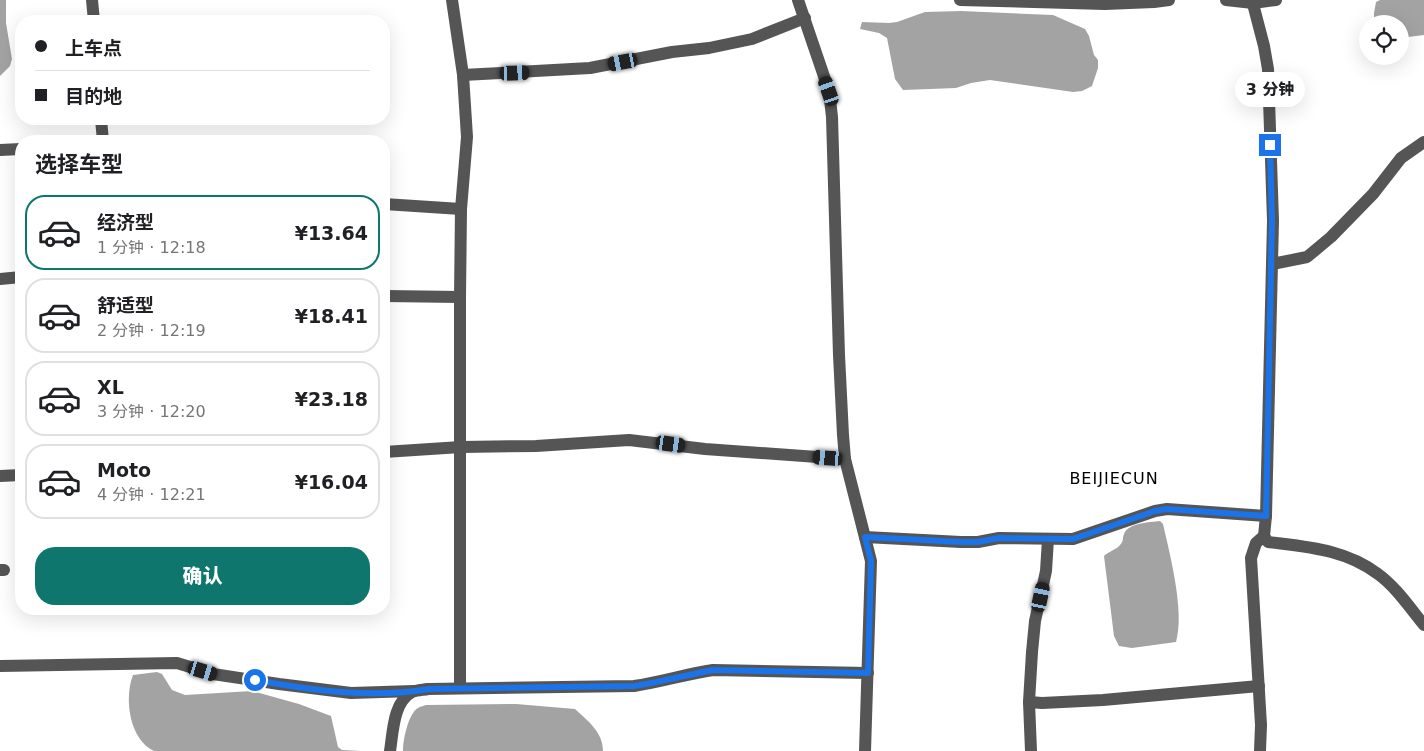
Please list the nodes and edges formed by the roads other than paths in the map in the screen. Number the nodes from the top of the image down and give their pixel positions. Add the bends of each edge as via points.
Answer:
1 (92, 0) edge
2 (452, 0) edge
3 (960, 0) edge
4 (1169, 0) edge
5 (1226, 0) edge
6 (1276, 0) edge
7 (1252, 2) edge
8 (802, 6) edge
9 (93, 15) edge
10 (463, 75) junction
11 (1424, 142) edge
12 (15, 149) edge
13 (0, 150) edge
14 (390, 204) edge
15 (461, 209) junction
16 (1272, 264) junction
17 (15, 278) edge
18 (0, 279) edge
19 (390, 296) edge
20 (460, 297) junction
21 (461, 446) junction
22 (390, 452) edge
23 (845, 459) junction
24 (15, 475) edge
25 (0, 476) edge
26 (1266, 516) junction
27 (1264, 536) junction
28 (865, 537) junction
29 (1048, 539) junction
30 (1424, 625) edge
31 (0, 666) edge
32 (868, 673) junction
33 (1259, 686) junction
34 (460, 688) junction
35 (414, 691) junction
36 (1029, 702) junction
37 (390, 751) edge
38 (865, 751) edge
39 (1031, 751) edge
40 (1260, 751) edge

1 - 9 street
2 - 10 street
3 - 4 street via 1105,4
5 - 7 street
6 - 7 street
7 - 16 street via 1268,69
8 - 10 street via 752,39 730,44 590,68
8 - 23 street via 829,91 831,108
10 - 15 street via 467,136
11 - 16 street via 1401,158 1373,194 1307,257
12 - 13 street
14 - 15 street
15 - 20 street
16 - 26 street
17 - 18 street
19 - 20 street
20 - 21 street
21 - 22 street
21 - 23 street via 536,446 629,440
21 - 34 street
23 - 28 street
24 - 25 street
26 - 27 street
26 - 29 street via 1167,509 1073,539
27 - 30 street via 1268,542 1332,551 1358,562 1378,574
27 - 33 street via 1256,543 1251,558
28 - 29 street via 969,542 999,538
28 - 32 street via 871,561
29 - 36 street via 1046,571 1035,621
31 - 35 street via 177,663 214,674 342,692
32 - 34 street via 713,670 634,686
32 - 38 street
33 - 36 street via 1112,699
33 - 40 street
34 - 35 street
35 - 37 street via 407,696 394,720
36 - 39 street

